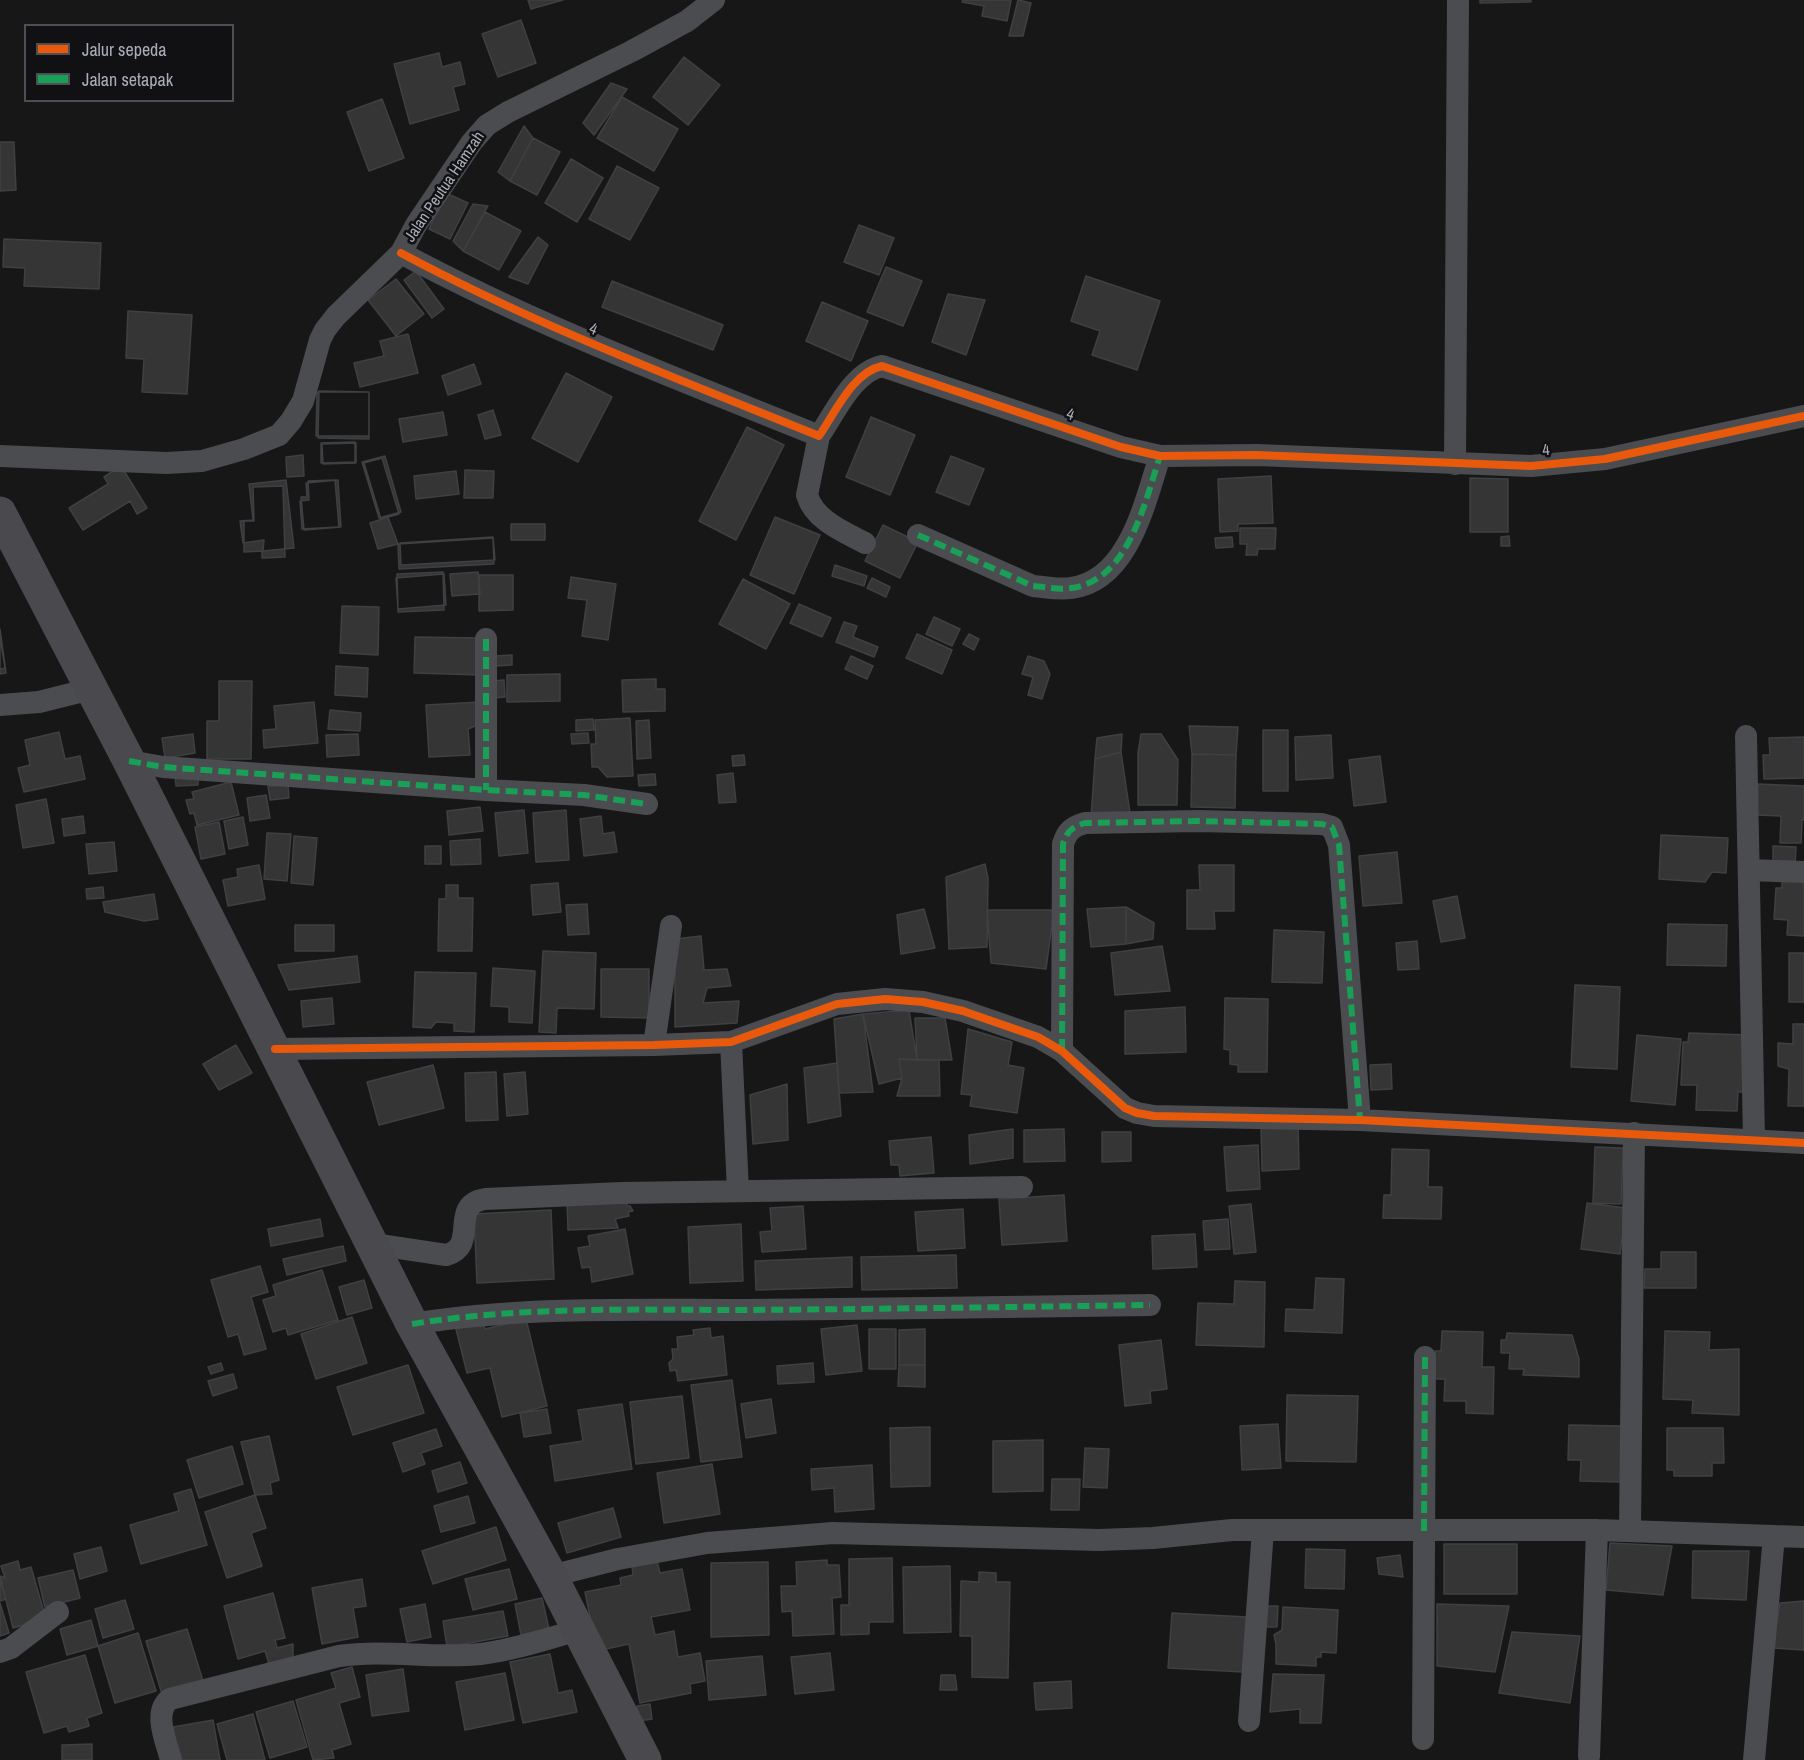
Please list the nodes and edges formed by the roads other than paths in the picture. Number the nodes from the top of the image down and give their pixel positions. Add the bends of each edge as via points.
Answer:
1 (714, 0) edge
2 (1458, 0) edge
3 (400, 253) junction
4 (1804, 416) edge
5 (819, 436) junction
6 (0, 456) edge
7 (1160, 456) junction
8 (1455, 464) junction
9 (0, 513) edge
10 (918, 535) dead end
11 (865, 543) dead end
12 (486, 639) dead end
13 (91, 689) junction
14 (0, 705) edge
15 (1746, 736) dead end
16 (129, 761) junction
17 (486, 790) junction
18 (647, 804) dead end
19 (1749, 870) junction
20 (1804, 872) edge
21 (671, 926) dead end
22 (731, 1042) junction
23 (654, 1046) junction
24 (275, 1049) junction
25 (1062, 1051) junction
26 (1360, 1120) junction
27 (1634, 1133) junction
28 (1754, 1139) junction
29 (1804, 1143) edge
30 (1022, 1186) dead end
31 (738, 1191) junction
32 (373, 1244) junction
33 (1150, 1305) dead end
34 (412, 1324) junction
35 (1425, 1357) dead end
36 (1263, 1530) junction
37 (1597, 1530) junction
38 (1424, 1531) junction
39 (1630, 1531) junction
40 (1773, 1536) junction
41 (1804, 1537) edge
42 (551, 1576) junction
43 (58, 1612) dead end
44 (579, 1630) junction
45 (0, 1652) edge
46 (1249, 1720) dead end
47 (1423, 1739) dead end
48 (1589, 1756) dead end
49 (171, 1760) edge
50 (645, 1760) edge
51 (1754, 1760) edge

1 - 3 street, Jalan Peutua Hamzah via 687,21 487,125
2 - 8 street
3 - 5 street, 4 via 562,332
3 - 6 street, Jalan Peutua Hamzah via 325,330 303,401 279,435 244,449 184,462
4 - 8 street, 4 via 1605,459 1531,466
5 - 7 street, 4 via 859,378 871,368 882,366 1121,447
5 - 11 street via 807,495 809,503 832,525
7 - 8 street, 4 via 1257,455
7 - 10 street via 1136,531 1109,568 1089,583 1053,589 1033,585
9 - 13 main road
12 - 17 street
13 - 14 street via 39,702
13 - 16 main road
15 - 19 street
16 - 17 street via 163,767
16 - 24 main road
17 - 18 street via 584,795
19 - 20 street
19 - 28 street
21 - 23 street
22 - 23 street
22 - 25 street via 837,1004 885,999 963,1011 1038,1037
22 - 31 street
23 - 24 street
24 - 32 main road
25 - 26 street via 1125,1108 1137,1113
25 - 26 street via 1066,833 1085,823 1199,820 1322,824 1332,827 1339,844
26 - 27 street
27 - 28 street
27 - 39 street
28 - 29 street
30 - 31 street
31 - 32 street via 478,1200 466,1212 456,1252 446,1255
32 - 34 main road
33 - 34 street via 537,1311
34 - 42 main road
35 - 38 street
36 - 38 street
36 - 42 street via 1099,1540 833,1533 707,1543
36 - 46 street
37 - 38 street
37 - 39 street
37 - 48 street
38 - 47 street
39 - 40 street
40 - 41 street
40 - 51 street
42 - 44 main road
43 - 45 street
44 - 49 street via 480,1654 365,1652 339,1656 170,1700 162,1708 161,1717
44 - 50 main road

